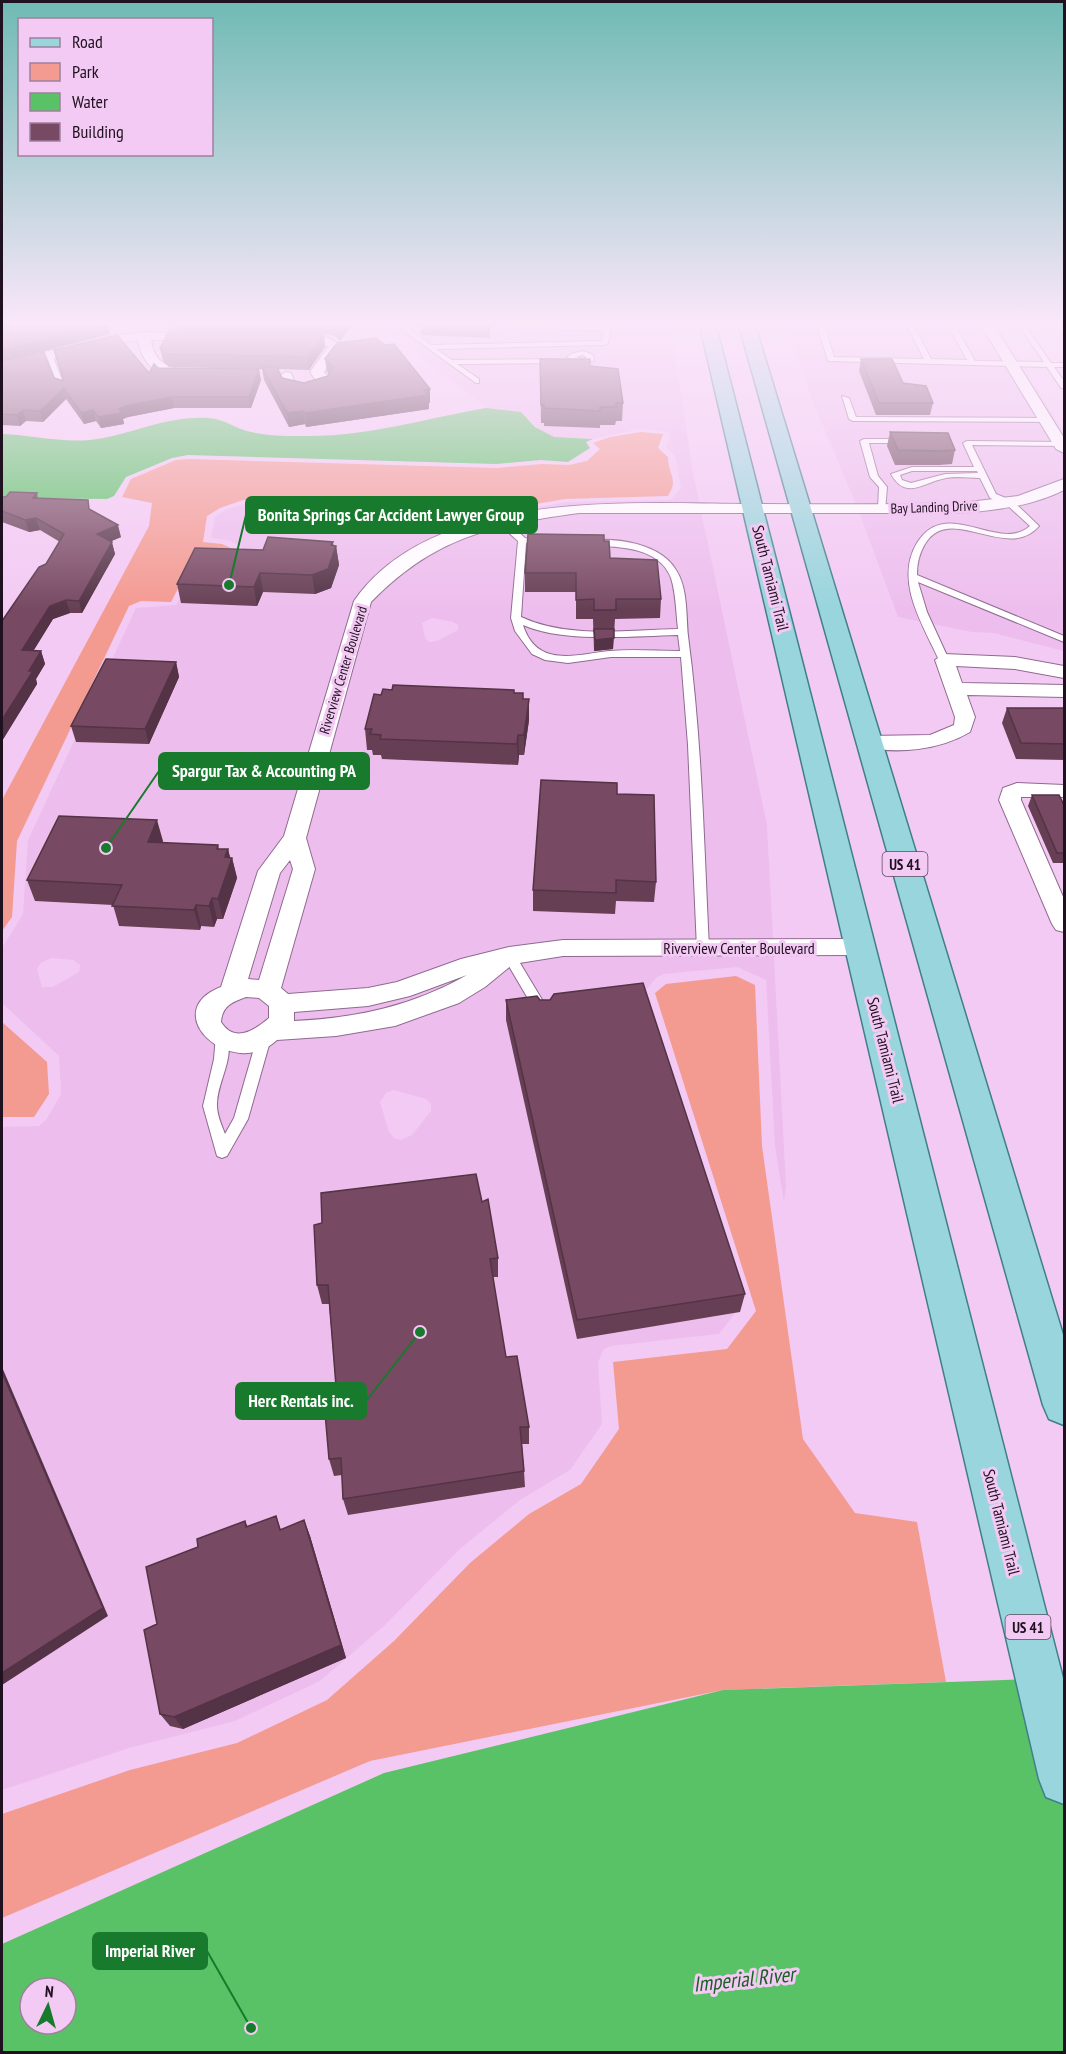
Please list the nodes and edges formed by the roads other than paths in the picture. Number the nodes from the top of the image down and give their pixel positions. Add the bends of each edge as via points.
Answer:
1 (731, 418) edge
2 (773, 418) edge
3 (853, 418) edge
4 (1046, 420) joint
5 (918, 442) edge
6 (1064, 447) edge
7 (983, 476) junction
8 (1065, 484) edge
9 (883, 487) junction
10 (1010, 503) junction
11 (754, 509) junction
12 (799, 509) junction
13 (882, 509) junction
14 (502, 522) junction
15 (522, 540) junction
16 (555, 543) edge
17 (578, 543) edge
18 (913, 577) junction
19 (516, 618) junction
20 (683, 632) junction
21 (1065, 639) edge
22 (686, 654) junction
23 (944, 660) junction
24 (1065, 672) edge
25 (956, 689) junction
26 (1065, 691) edge
27 (869, 742) junction
28 (1065, 791) edge
29 (295, 838) junction
30 (1062, 914) edge
31 (861, 947) junction
32 (703, 949) junction
33 (509, 956) junction
34 (232, 991) junction
35 (275, 997) junction
36 (545, 1016) edge
37 (269, 1034) junction
38 (220, 1039) junction
39 (1065, 1405) edge
40 (1065, 1779) edge

1 - 11 main road, South Tamiami Trail / US 41
2 - 12 main road, US 41
3 - 4 lane
4 - 6 street
5 - 9 lane via 864,441 874,477
6 - 7 lane via 962,443
7 - 7 lane via 947,476 917,486 902,483 895,474 912,469
7 - 9 lane via 923,492
7 - 10 lane via 993,496
8 - 10 street, Bay Landing Drive via 1051,494
9 - 13 lane
10 - 13 street, Bay Landing Drive
10 - 18 lane via 1032,521 1032,530 1019,536 962,526 939,527 920,541
11 - 12 street, Riverview Center Boulevard
11 - 14 street, Riverview Center Boulevard via 579,508
11 - 31 main road, South Tamiami Trail / US 41
12 - 13 street, Bay Landing Drive
12 - 27 main road, US 41
14 - 15 lane
14 - 29 street, Riverview Center Boulevard via 442,539 384,577 363,601
15 - 16 lane
15 - 19 lane
17 - 20 lane via 632,547 667,564 675,578
18 - 21 lane
18 - 23 lane
19 - 20 lane via 569,637
19 - 22 lane via 529,645 549,658
20 - 22 lane
22 - 32 lane
23 - 24 street via 1015,663
23 - 25 street
25 - 26 street
25 - 27 street via 965,717 963,728 951,736 928,742
27 - 39 main road, US 41
28 - 30 street via 1017,790 1011,793 1010,800
29 - 34 street, Riverview Center Boulevard via 269,871
29 - 35 street via 304,869
31 - 32 street, Riverview Center Boulevard
31 - 40 main road, South Tamiami Trail / US 41
32 - 33 street, Riverview Center Boulevard via 563,948
33 - 35 street, Riverview Center Boulevard via 368,998
33 - 36 lane
33 - 37 street via 480,980 398,1017 364,1025
34 - 35 street, Riverview Center Boulevard via 256,988
34 - 38 street via 213,1004 208,1013 210,1030
35 - 37 street via 284,1013
37 - 38 street via 239,1044
37 - 38 lane via 241,1119 222,1152 210,1106 221,1059

